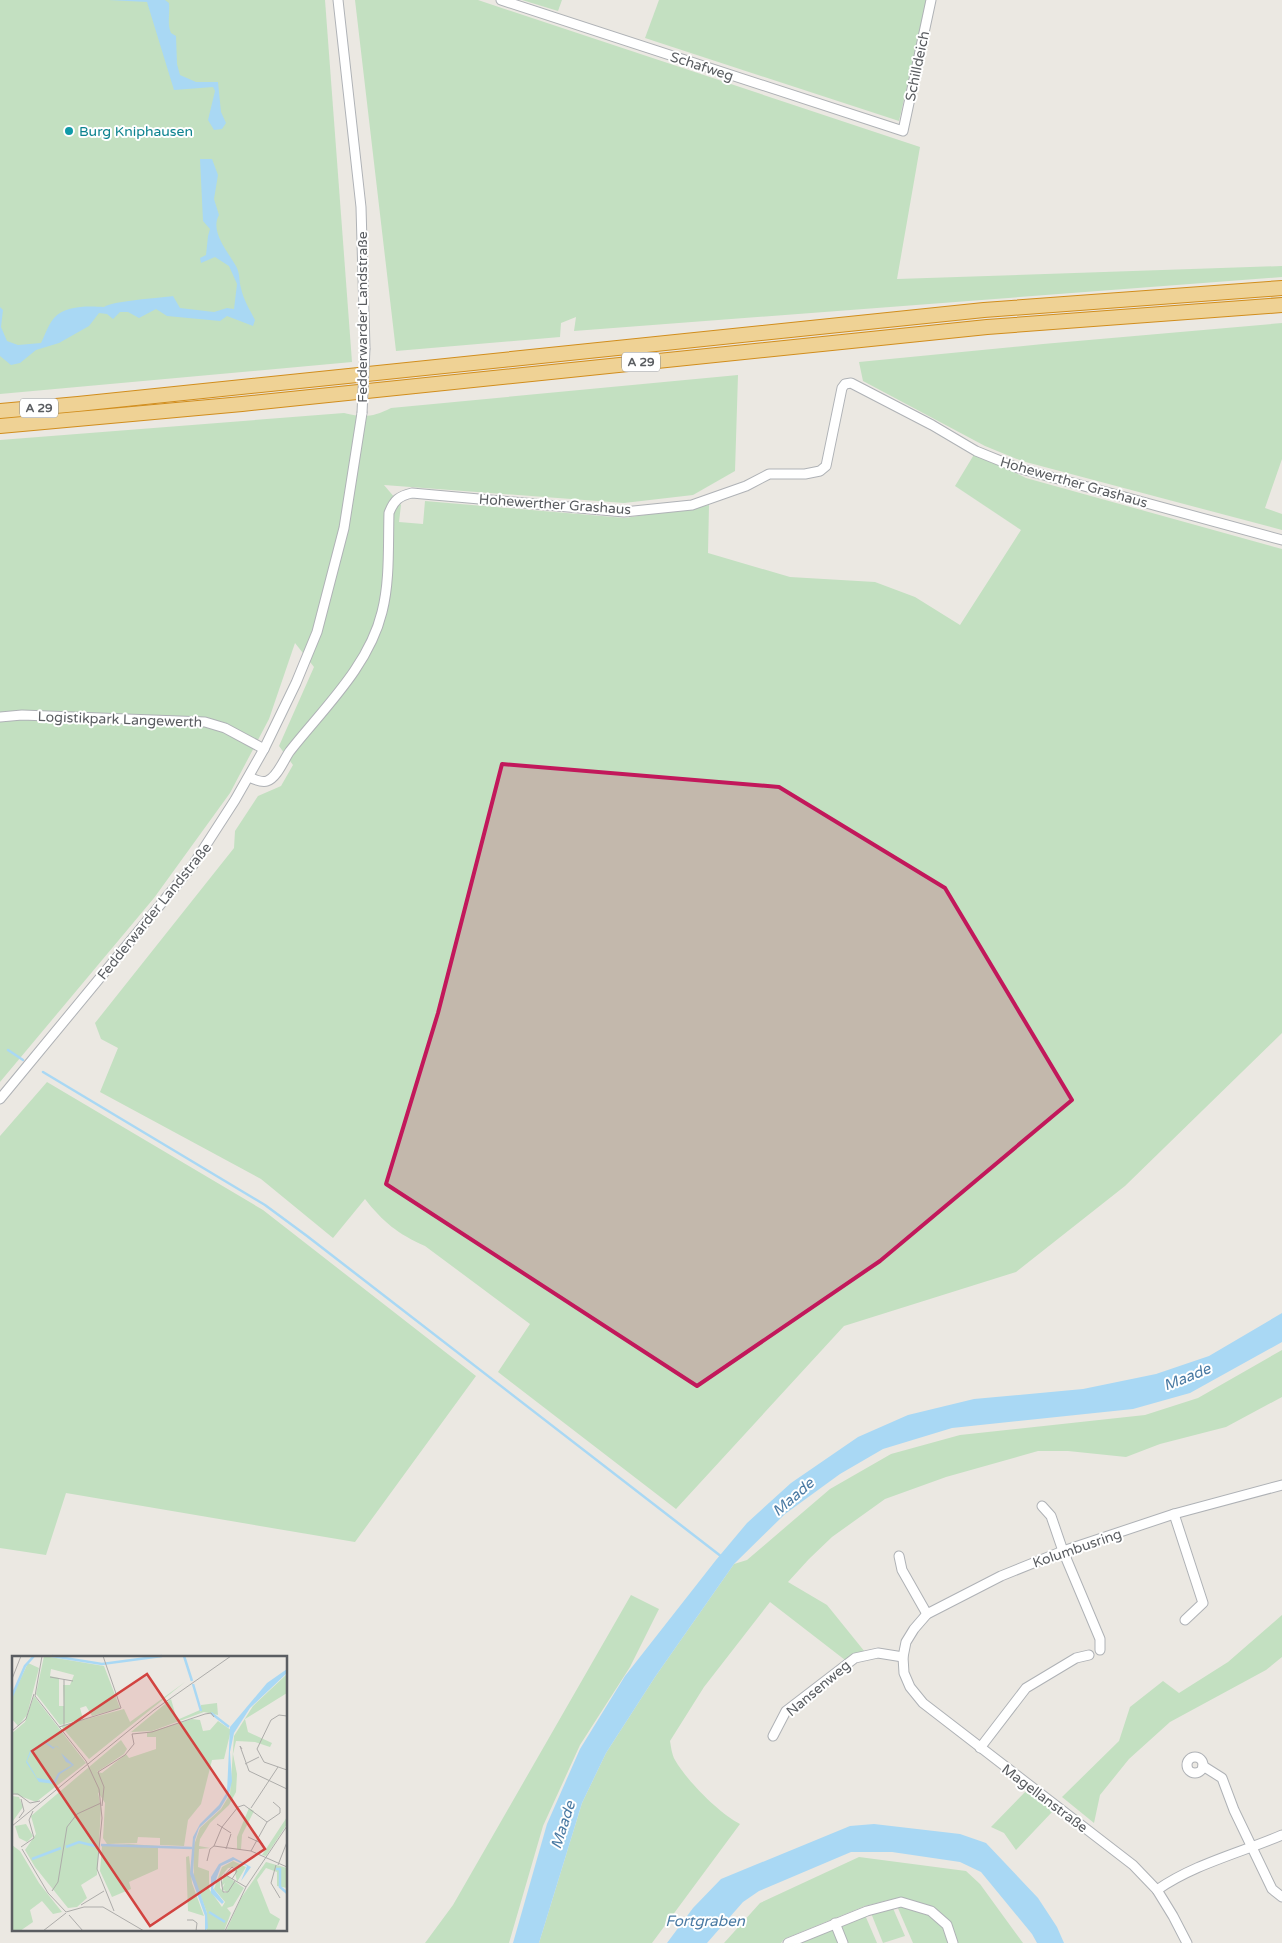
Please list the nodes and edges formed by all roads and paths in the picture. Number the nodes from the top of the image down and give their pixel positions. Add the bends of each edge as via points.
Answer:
1 (338, 0) edge
2 (501, 0) edge
3 (931, 0) edge
4 (903, 131) joint
5 (1282, 288) edge
6 (1282, 305) edge
7 (0, 411) edge
8 (0, 426) edge
9 (1282, 540) edge
10 (0, 717) edge
11 (264, 749) junction
12 (249, 777) junction
13 (0, 1099) edge
14 (1282, 1485) edge
15 (1042, 1506) dead end
16 (1174, 1514) junction
17 (1063, 1552) junction
18 (899, 1556) dead end
19 (927, 1614) junction
20 (1184, 1620) dead end
21 (1100, 1650) dead end
22 (1089, 1655) dead end
23 (902, 1657) junction
24 (773, 1736) dead end
25 (980, 1748) junction
26 (1203, 1766) dead end
27 (1282, 1835) edge
28 (1253, 1848) junction
29 (1157, 1890) junction
30 (1282, 1897) edge
31 (835, 1923) junction
32 (788, 1943) edge
33 (843, 1943) edge
34 (953, 1943) edge
35 (1187, 1943) edge

1 - 11 street, Fedderwarder Landstraße, bridge via 360,207 365,348 362,413 344,528 317,632
2 - 4 street, Schafweg
3 - 4 street, Schilldeich
5 - 7 highway, A 29 via 975,311
6 - 8 highway, A 29 via 987,326 242,404
9 - 12 street, Hohewerther Grashaus via 1018,468 976,451 851,383 845,384 826,466 820,471 769,474 746,486 692,505 624,512 412,494 400,496 389,513 386,588 382,613 370,643 345,682 274,776 262,782
10 - 11 street, Logistikpark Langewerth via 22,715 206,722 225,728
11 - 12 street, Fedderwarder Landstraße
12 - 13 street, Fedderwarder Landstraße via 188,871
14 - 16 street, Kolumbusring
15 - 17 street via 1051,1516
16 - 17 street, Kolumbusring
16 - 20 street via 1203,1604
17 - 19 street, Kolumbusring via 1001,1576
17 - 21 street via 1100,1640
18 - 19 street via 902,1570
19 - 23 street, Kolumbusring via 906,1642
22 - 25 street via 1076,1658 1026,1688
23 - 24 street, Nansenweg via 878,1653 855,1658 786,1711
23 - 25 street, Magellanstraße via 910,1688 923,1703
25 - 29 street, Magellanstraße via 1132,1865
26 - 28 street via 1222,1778
27 - 28 street
28 - 29 street via 1199,1867
28 - 30 street via 1272,1889
29 - 35 street, Magellanstraße
31 - 32 street
31 - 33 street
31 - 34 street via 901,1902 931,1911 947,1925

